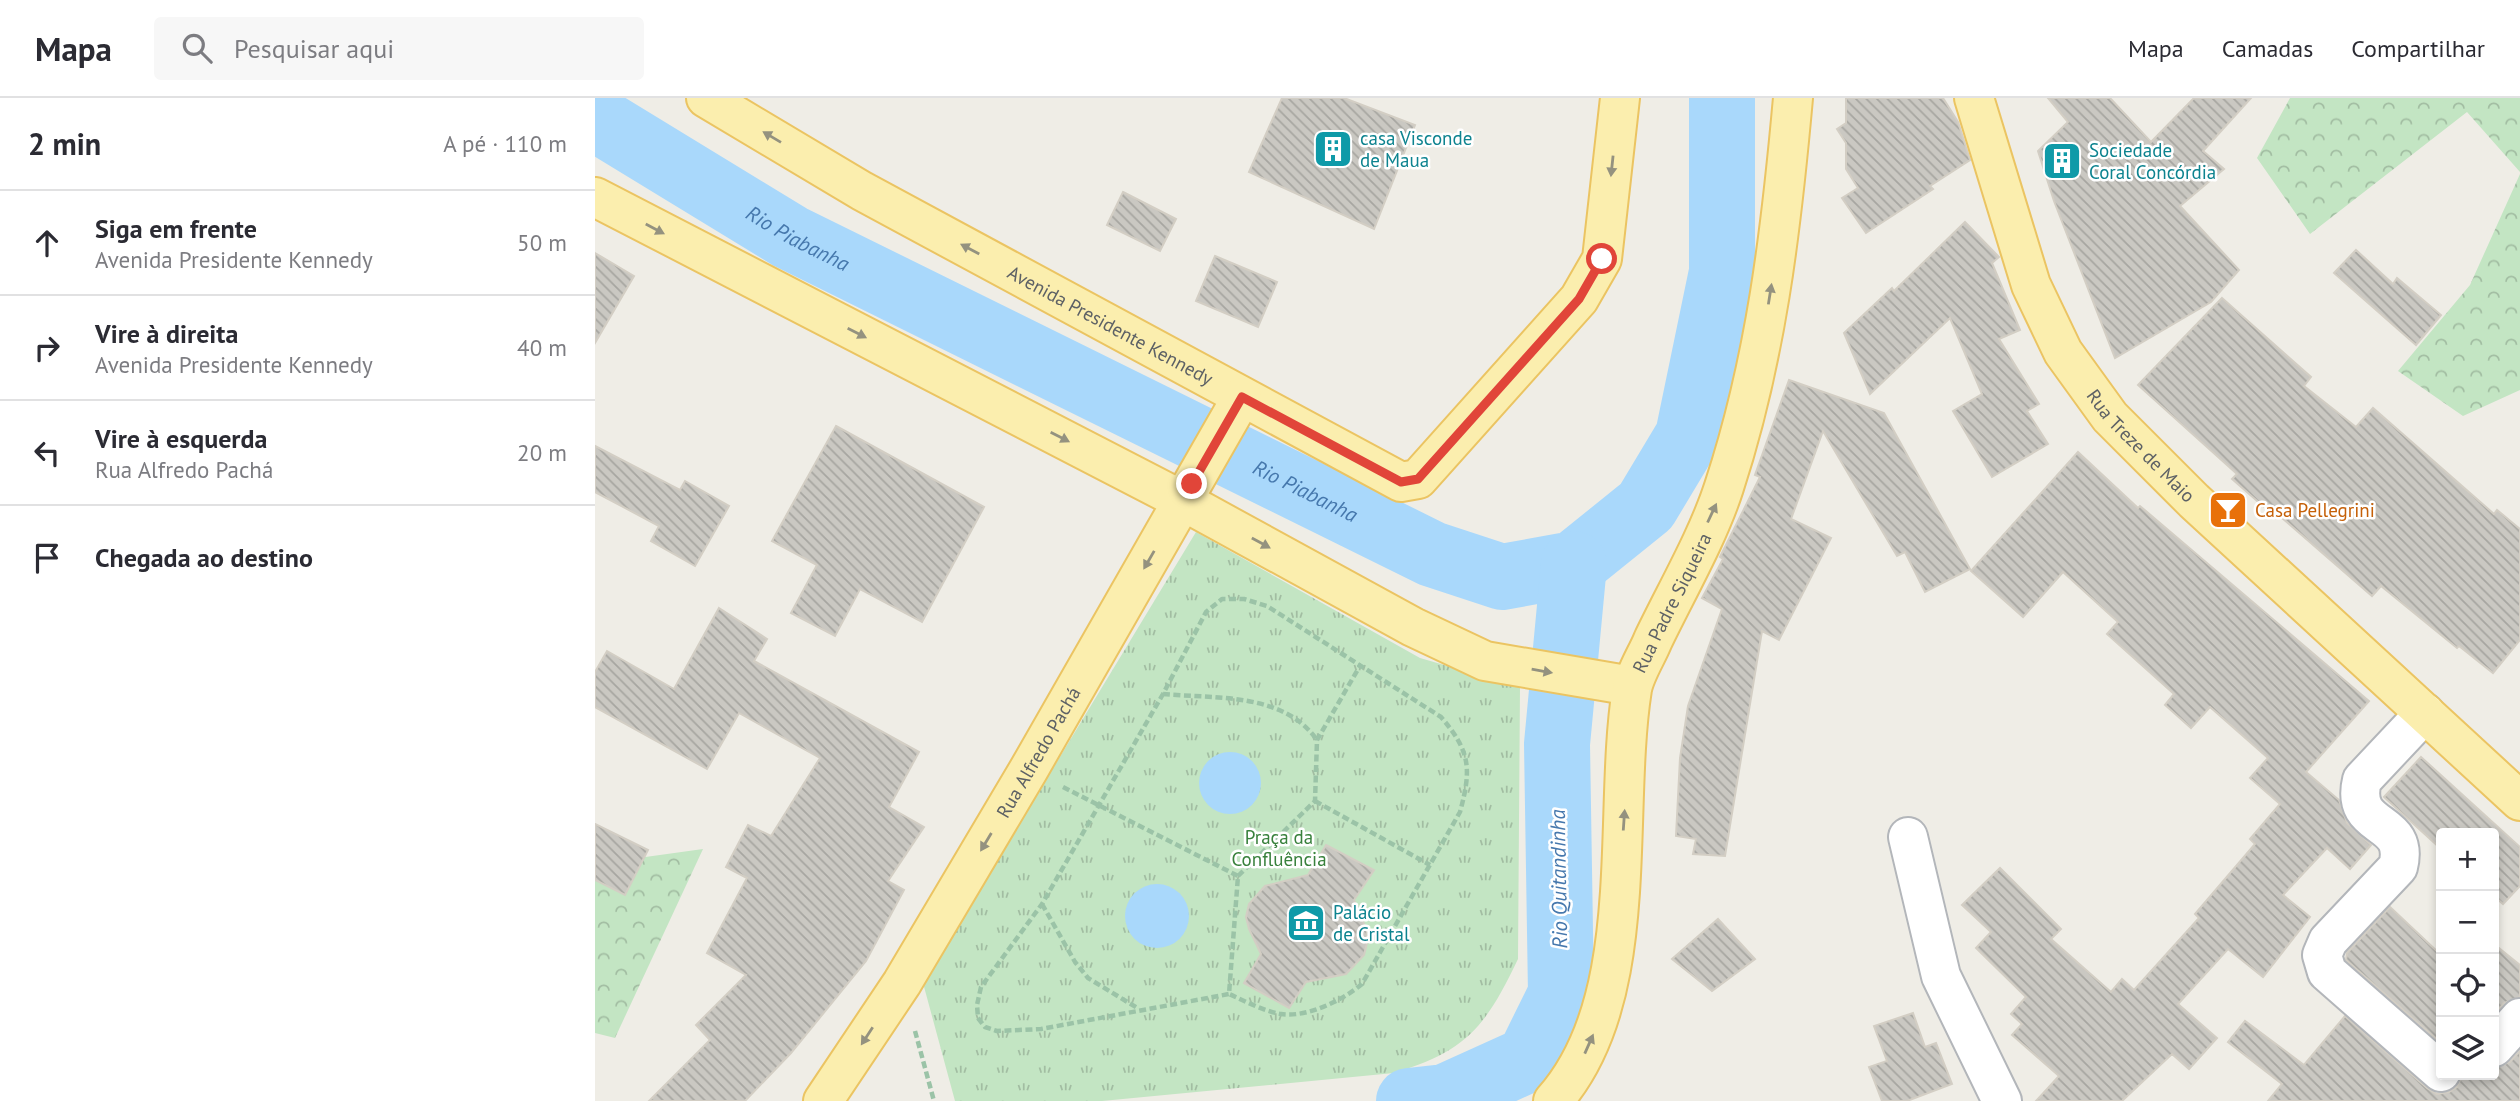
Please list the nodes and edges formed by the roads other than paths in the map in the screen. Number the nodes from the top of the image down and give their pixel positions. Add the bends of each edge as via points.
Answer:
1 (706, 98) edge
2 (1620, 98) edge
3 (1793, 98) edge
4 (1974, 98) edge
5 (595, 197) edge
6 (1238, 403) junction
7 (1187, 492) junction
8 (1616, 684) junction
9 (2425, 713) junction
10 (2520, 801) edge
11 (1908, 837) dead end
12 (2520, 1018) edge
13 (2499, 1041) edge
14 (2436, 1067) edge
15 (823, 1101) edge
16 (1553, 1101) edge
17 (2002, 1101) edge

6 -> 1 main road, Avenida Presidente Kennedy
2 -> 6 main road, Avenida Presidente Kennedy via 1602,259 1579,299 1418,479 1401,482
8 -> 3 main road, Rua Padre Siqueira via 1723,490 1758,371 1780,234
4 - 9 main road, Rua Treze de Maio via 2031,285 2063,352 2110,417 2194,501
5 -> 7 main road
6 - 7 main road, Rua Alfredo Pachá
7 -> 8 main road via 1413,626 1485,661
7 -> 15 main road, Rua Alfredo Pachá via 902,983
16 -> 8 main road, Rua Padre Siqueira via 1574,1078 1593,1034 1616,940
9 - 10 main road, Rua Treze de Maio
9 - 14 street via 2362,780 2359,794 2363,810 2398,840 2402,850 2398,867 2328,941 2322,956 2327,972
11 - 17 street via 1941,976
12 - 13 street

